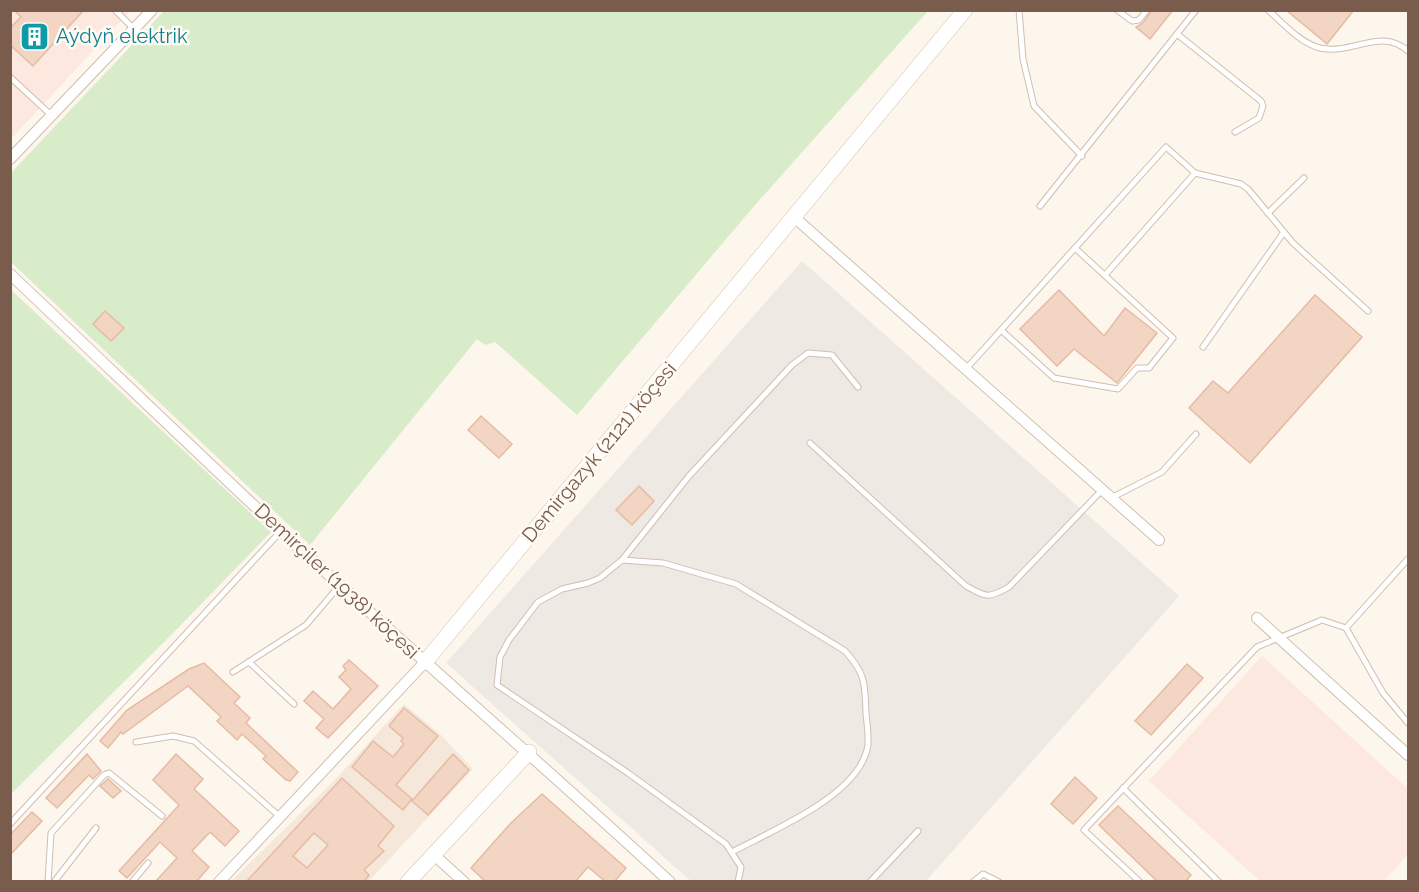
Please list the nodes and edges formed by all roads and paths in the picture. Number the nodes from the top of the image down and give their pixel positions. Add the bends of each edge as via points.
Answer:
1 (115, 10) edge
2 (152, 10) edge
3 (965, 10) edge
4 (1019, 10) edge
5 (1117, 10) edge
6 (1147, 10) edge
7 (1196, 10) edge
8 (1268, 10) edge
9 (134, 29) junction
10 (1177, 34) junction
11 (1408, 51) edge
12 (10, 77) edge
13 (51, 114) junction
14 (1236, 132) dead end
15 (1082, 156) junction
16 (10, 159) edge
17 (1196, 173) junction
18 (1304, 178) dead end
19 (1040, 206) dead end
20 (1268, 213) junction
21 (794, 217) junction
22 (1284, 232) junction
23 (1075, 248) junction
24 (10, 274) edge
25 (1105, 275) junction
26 (1368, 311) dead end
27 (1001, 330) junction
28 (1203, 347) dead end
29 (966, 369) junction
30 (858, 387) dead end
31 (1196, 434) dead end
32 (810, 443) dead end
33 (1102, 490) junction
34 (1111, 498) junction
35 (281, 531) junction
36 (1159, 540) dead end
37 (1408, 559) edge
38 (622, 560) junction
39 (341, 584) junction
40 (1257, 618) dead end
41 (1346, 628) junction
42 (1280, 639) junction
43 (249, 662) junction
44 (425, 662) junction
45 (233, 672) dead end
46 (294, 704) dead end
47 (1408, 723) edge
48 (136, 742) dead end
49 (530, 752) junction
50 (1408, 755) edge
51 (1123, 788) junction
52 (162, 816) dead end
53 (279, 816) junction
54 (10, 824) edge
55 (96, 828) dead end
56 (918, 831) dead end
57 (732, 852) junction
58 (433, 854) junction
59 (148, 863) dead end
60 (48, 882) edge
61 (54, 882) edge
62 (132, 882) edge
63 (219, 882) edge
64 (408, 882) edge
65 (464, 882) edge
66 (670, 882) edge
67 (738, 882) edge
68 (870, 882) edge
69 (973, 882) edge
70 (999, 882) edge
71 (1140, 882) edge
72 (1219, 882) edge

1 - 9 lane
2 - 9 street
3 - 21 street, Demirgazyk (2121) köçesi
4 - 15 lane via 1024,67 1034,106
5 - 6 lane via 1132,21 1139,20
7 - 10 lane
8 - 11 lane via 1308,44 1349,49 1383,40 1398,43
9 - 13 street
10 - 14 lane via 1261,101 1259,118
10 - 15 lane
12 - 13 lane
13 - 16 street
15 - 19 lane
17 - 20 lane via 1240,184
17 - 23 lane via 1166,147
17 - 25 lane
18 - 20 lane
20 - 22 lane
21 - 29 street
21 - 44 street, Demirgazyk (2121) köçesi
22 - 26 lane
22 - 28 lane
23 - 25 lane
23 - 27 lane
24 - 35 street, Demirçiler (1938) köçesi
25 - 27 lane via 1173,338 1149,368 1137,369 1118,389 1054,378
27 - 29 lane
29 - 33 street
30 - 38 lane via 832,356 808,353 792,365 689,476
31 - 34 lane via 1162,472
32 - 33 lane via 966,586 992,597 1009,587
33 - 34 street
34 - 36 street
35 - 39 street, Demirçiler (1938) köçesi
35 - 54 lane
37 - 41 lane
38 - 57 lane via 600,578 562,589 538,602 500,657 497,685 628,773
38 - 57 lane via 663,563 736,584 845,651 865,679 868,749 860,768 842,790
39 - 43 lane via 306,625
39 - 44 street, Demirçiler (1938) köçesi
40 - 42 street
41 - 42 lane via 1322,621
41 - 47 lane via 1383,693
42 - 50 street
42 - 51 lane via 1257,647
43 - 45 lane
43 - 46 lane
44 - 49 street, Demirçiler (1938) köçesi
44 - 53 street, Demirgazyk (2121) köçesi
48 - 53 lane via 173,736 194,741
49 - 58 street
49 - 66 street, Demirçiler (1938) köçesi
51 - 71 lane via 1084,830
51 - 72 lane
52 - 60 lane via 109,773 104,775 51,833
53 - 63 street, Demirgazyk (2121) köçesi
55 - 61 lane
56 - 68 lane
57 - 67 lane via 741,867
58 - 64 street
58 - 65 street
59 - 62 lane
69 - 70 lane via 983,873

